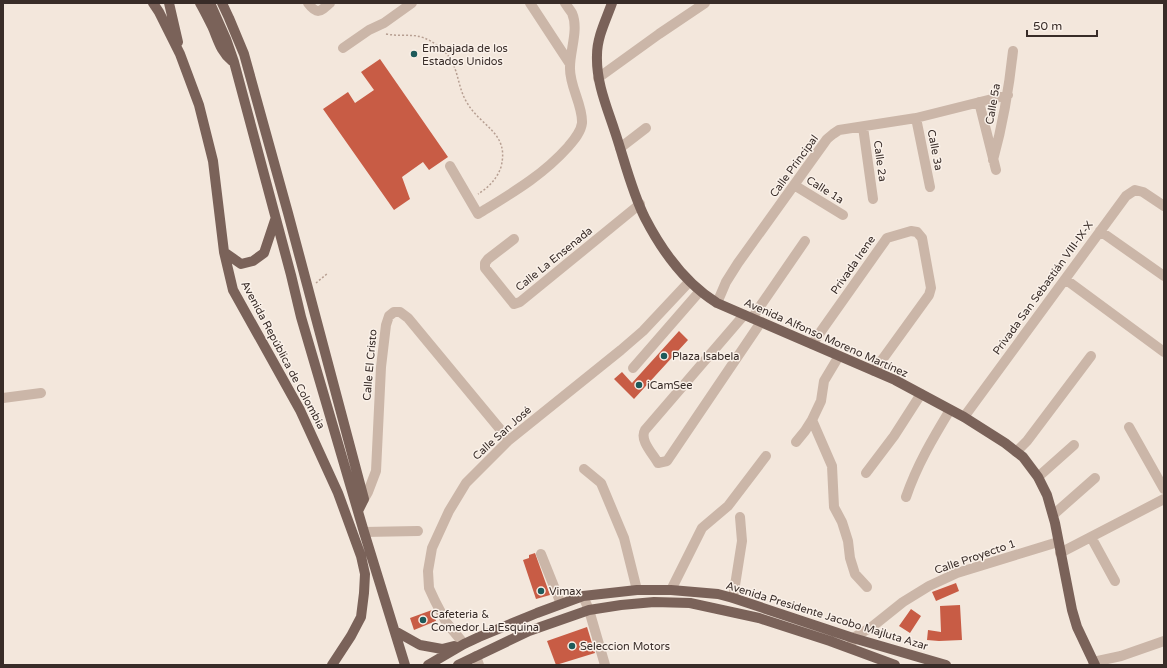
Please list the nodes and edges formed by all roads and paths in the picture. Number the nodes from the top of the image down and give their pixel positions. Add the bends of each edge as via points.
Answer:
1 (153, 3) edge
2 (169, 3) edge
3 (200, 3) edge
4 (210, 3) edge
5 (222, 3) edge
6 (308, 3) edge
7 (330, 3) edge
8 (412, 3) edge
9 (530, 3) edge
10 (565, 3) edge
11 (612, 3) edge
12 (705, 3) edge
13 (369, 30) junction
14 (343, 48) dead end
15 (1013, 50) dead end
16 (180, 54) junction
17 (234, 62) junction
18 (570, 64) junction
19 (598, 78) junction
20 (1008, 95) junction
21 (979, 102) junction
22 (916, 118) junction
23 (863, 127) junction
24 (646, 128) dead end
25 (620, 148) junction
26 (450, 166) dead end
27 (794, 185) junction
28 (930, 187) dead end
29 (470, 199) junction
30 (873, 199) dead end
31 (640, 204) junction
32 (1164, 206) edge
33 (843, 215) dead end
34 (275, 220) junction
35 (1100, 232) junction
36 (514, 240) dead end
37 (805, 241) dead end
38 (224, 252) junction
39 (1164, 276) edge
40 (1065, 279) junction
41 (689, 282) junction
42 (700, 291) junction
43 (717, 303) junction
44 (752, 318) junction
45 (812, 344) junction
46 (1164, 352) edge
47 (839, 356) junction
48 (1091, 356) dead end
49 (633, 368) dead end
50 (874, 371) junction
51 (41, 392) dead end
52 (921, 394) junction
53 (3, 398) edge
54 (950, 410) junction
55 (964, 417) junction
56 (812, 420) junction
57 (1129, 427) dead end
58 (509, 440) junction
59 (796, 442) dead end
60 (1074, 445) dead end
61 (1016, 452) junction
62 (766, 456) dead end
63 (584, 469) dead end
64 (866, 473) dead end
65 (1038, 477) junction
66 (1095, 478) dead end
67 (1164, 489) edge
68 (906, 497) dead end
69 (364, 499) junction
70 (1164, 499) edge
71 (358, 511) junction
72 (1053, 515) junction
73 (740, 517) dead end
74 (418, 531) dead end
75 (364, 532) junction
76 (1091, 537) junction
77 (1058, 542) junction
78 (1060, 552) junction
79 (541, 554) dead end
80 (1114, 581) dead end
81 (867, 586) dead end
82 (637, 590) junction
83 (671, 590) junction
84 (583, 596) junction
85 (733, 598) junction
86 (561, 604) junction
87 (589, 610) junction
88 (395, 631) junction
89 (853, 638) junction
90 (1164, 641) edge
91 (464, 644) junction
92 (850, 648) junction
93 (477, 661) edge
94 (1094, 664) edge
95 (332, 665) edge
96 (405, 665) edge
97 (428, 665) edge
98 (458, 665) edge
99 (605, 665) edge
100 (895, 665) edge
101 (946, 665) edge

1 - 16 main road, Avenida República de Colombia
2 - 16 main road
3 - 17 main road via 220,47
4 - 17 main road, Avenida República de Colombia
5 - 69 main road via 244,54
6 - 7 street via 317,12
8 - 13 street
9 - 18 street
10 - 18 street via 575,25
11 - 19 main road, Avenida Alfonso Moreno Martínez via 598,40
12 - 19 street
13 - 14 street
13 - 29 path via 389,34 416,34 439,46 455,66 467,102 475,114 495,133 502,145 503,159 499,173 482,192
15 - 20 street, Calle 5a
16 - 38 main road, Avenida República de Colombia via 199,105 213,161
17 - 34 main road, Avenida República de Colombia
18 - 29 street via 570,76 582,123 574,140 555,162 534,179 478,214
19 - 25 main road, Avenida Alfonso Moreno Martínez
20 - 21 street, Calle Principal
20 - 21 street, Calle 5a via 994,165
21 - 22 street, Calle Principal
22 - 23 street, Calle Principal
22 - 28 street, Calle 3a
23 - 27 street, Calle Principal via 838,130 833,134
23 - 30 street, Calle 2a
24 - 25 street
25 - 31 main road, Avenida Alfonso Moreno Martínez
26 - 29 street
27 - 33 street, Calle 1a
27 - 43 street, Calle Principal via 730,276
31 - 36 street, Calle La Ensenada via 520,302 514,304 485,268 485,263
31 - 41 main road, Avenida Alfonso Moreno Martínez via 660,244
32 - 35 street, Privada San Sebastián VIII-IX-X via 1143,192 1135,190 1126,196
34 - 38 main road via 264,253 252,261 241,264
34 - 71 main road, Avenida República de Colombia
35 - 39 street
35 - 40 street, Privada San Sebastián VIII-IX-X
37 - 44 street
38 - 95 main road, Avenida República de Colombia via 233,290 300,410 338,493 361,556 365,574 361,617
40 - 46 street
40 - 55 street, Privada San Sebastián VIII-IX-X
41 - 42 main road, Avenida Alfonso Moreno Martínez
41 - 58 street, Calle San José via 632,341
42 - 43 main road, Avenida Alfonso Moreno Martínez
42 - 49 street
43 - 44 main road, Avenida Alfonso Moreno Martínez
44 - 44 street via 645,430 643,439 658,463 667,461
44 - 45 main road, Avenida Alfonso Moreno Martínez
45 - 47 main road, Avenida Alfonso Moreno Martínez
45 - 50 street, Privada Irene via 887,238 911,231 917,232 922,238 931,288 929,295
47 - 50 main road, Avenida Alfonso Moreno Martínez
47 - 56 street via 824,380 821,401
48 - 61 street
50 - 52 main road, Avenida Alfonso Moreno Martínez
51 - 53 street
52 - 54 main road, Avenida Alfonso Moreno Martínez
52 - 64 street
54 - 55 main road, Avenida Alfonso Moreno Martínez
54 - 68 street via 925,453
55 - 61 main road, Avenida Alfonso Moreno Martínez
56 - 59 street
56 - 81 street via 832,466 834,507 848,541 855,574
57 - 67 street
58 - 69 street, Calle El Cristo via 408,318 400,312 394,312 389,316 386,325 381,367 376,471
58 - 91 street, Calle San José via 466,483 449,511 432,548 428,571 430,588 446,622
60 - 65 street
61 - 65 main road, Avenida Alfonso Moreno Martínez
62 - 83 street via 728,506 702,528
63 - 82 street via 601,483 624,538
65 - 72 main road, Avenida Alfonso Moreno Martínez
66 - 72 street
69 - 71 main road
70 - 76 street
71 - 75 main road, Avenida República de Colombia
72 - 77 main road, Avenida Alfonso Moreno Martínez
73 - 85 street via 742,541
74 - 75 street
75 - 88 main road, Avenida República de Colombia
76 - 78 street
76 - 80 street
77 - 78 main road, Avenida Alfonso Moreno Martínez
77 - 89 street, Calle Proyecto 1 via 957,574 929,586
78 - 94 main road, Avenida Alfonso Moreno Martínez via 1077,627
79 - 86 street
82 - 83 main road, Avenida Presidente Jacobo Majluta Azar
82 - 84 main road, Avenida Presidente Jacobo Majluta Azar
83 - 85 main road, Avenida Presidente Jacobo Majluta Azar via 718,594
84 - 86 main road, Avenida Presidente Jacobo Majluta Azar
84 - 87 street
85 - 89 main road, Avenida Presidente Jacobo Majluta Azar
86 - 91 main road, Avenida Presidente Jacobo Majluta Azar
87 - 92 main road, Avenida Presidente Jacobo Majluta Azar via 621,604 690,603 759,618
87 - 93 main road, Avenida Presidente Jacobo Majluta Azar via 529,631
87 - 99 street
88 - 91 main road via 413,643 436,648
88 - 96 main road, Avenida República de Colombia
89 - 92 street
89 - 101 main road, Avenida Presidente Jacobo Majluta Azar
90 - 94 street
91 - 97 main road, Avenida Presidente Jacobo Majluta Azar
92 - 100 main road, Avenida Presidente Jacobo Majluta Azar
93 - 98 main road, Avenida Presidente Jacobo Majluta Azar

